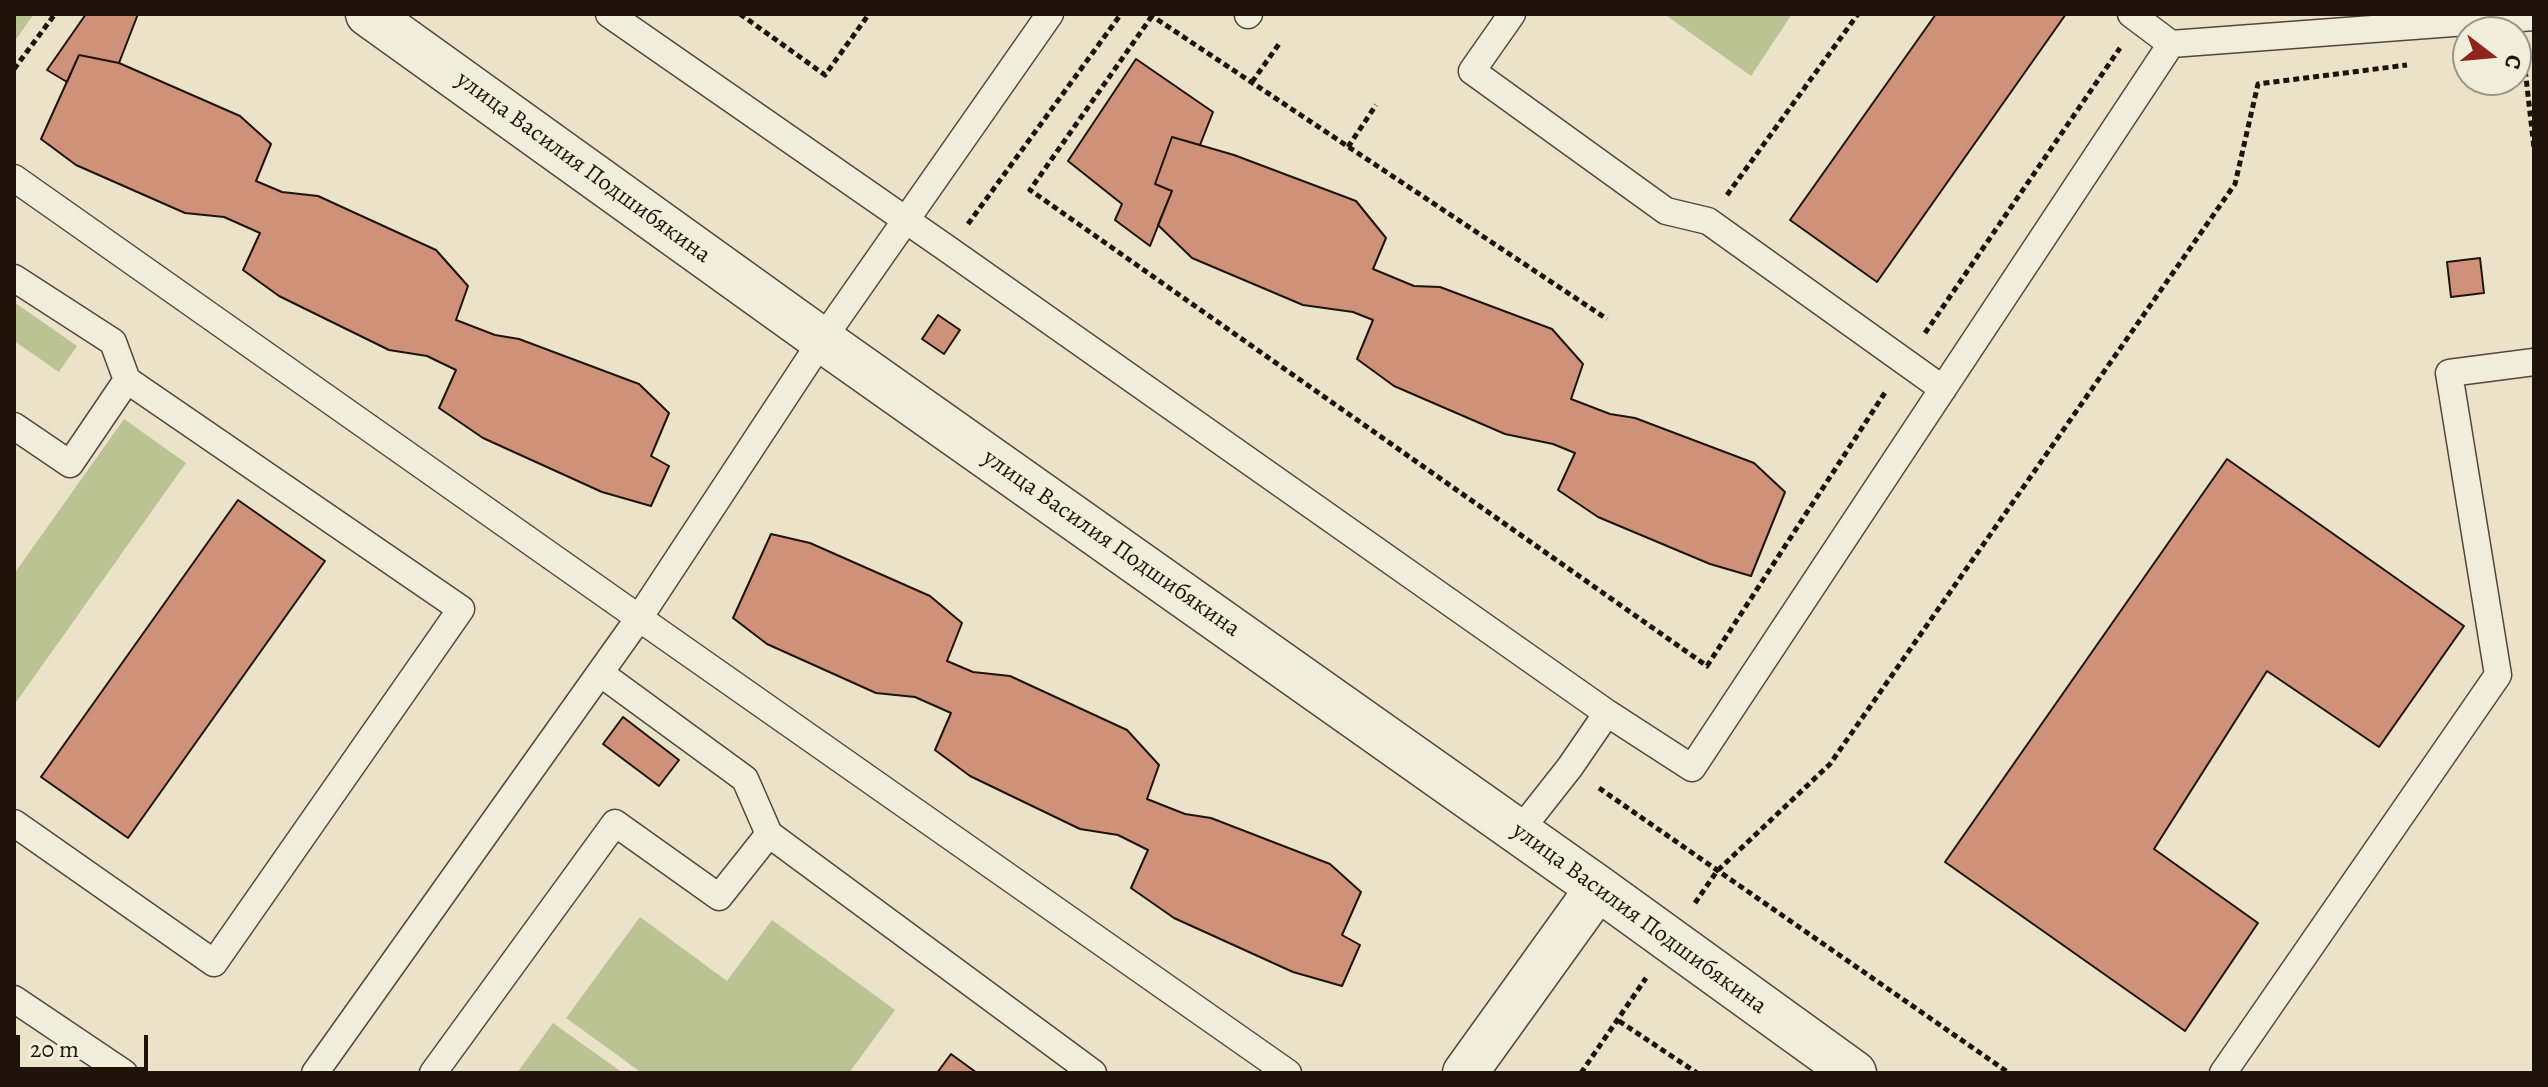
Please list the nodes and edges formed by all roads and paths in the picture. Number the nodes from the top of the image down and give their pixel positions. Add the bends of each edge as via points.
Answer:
1 (55, 14) edge
2 (368, 14) edge
3 (609, 14) edge
4 (740, 14) edge
5 (869, 14) edge
6 (1050, 14) edge
7 (1121, 14) edge
8 (1512, 14) edge
9 (1858, 14) edge
10 (1151, 15) edge
11 (2135, 17) edge
12 (2534, 17) edge
13 (1279, 44) dead end
14 (2171, 44) junction
15 (2408, 65) dead end
16 (14, 69) edge
17 (1252, 82) junction
18 (2528, 96) edge
19 (1376, 105) dead end
20 (1348, 147) junction
21 (2534, 148) edge
22 (14, 178) edge
23 (906, 220) junction
24 (1708, 221) junction
25 (949, 250) junction
26 (14, 278) edge
27 (1607, 319) dead end
28 (822, 340) junction
29 (2534, 362) edge
30 (1904, 363) junction
31 (127, 380) junction
32 (1943, 389) junction
33 (14, 426) edge
34 (639, 618) junction
35 (600, 673) junction
36 (1607, 713) junction
37 (1570, 767) junction
38 (14, 823) edge
39 (1518, 833) junction
40 (769, 834) junction
41 (1717, 871) junction
42 (1598, 888) junction
43 (14, 999) edge
44 (1619, 1021) dead end
45 (124, 1073) edge
46 (315, 1073) edge
47 (433, 1073) edge
48 (1093, 1073) edge
49 (1288, 1073) edge
50 (1465, 1073) edge
51 (1697, 1073) edge
52 (1854, 1073) edge
53 (2009, 1073) edge
54 (2223, 1073) edge

1 - 16 path
2 - 28 street, улица Василия Подшибякина
3 - 23 lane
4 - 5 path via 825,75
6 - 23 lane
7 - 25 path
8 - 24 lane via 1472,71 1666,211
9 - 24 path
10 - 17 path
10 - 30 path via 1030,190 1707,666
11 - 14 lane
11 - 30 path
12 - 14 lane
13 - 17 path
14 - 32 lane
15 - 41 path via 2258,84 2235,184 1830,764
17 - 20 path
18 - 21 path
19 - 20 path
20 - 27 path
22 - 34 lane
23 - 25 lane
23 - 28 lane
24 - 30 lane
25 - 36 lane
26 - 31 lane via 113,342
28 - 34 lane
28 - 39 street, улица Василия Подшибякина
29 - 54 lane via 2449,373 2498,675
30 - 32 lane
31 - 33 lane via 70,464
31 - 38 lane via 461,609 214,963
32 - 36 lane via 1692,768
34 - 35 lane
34 - 49 lane
35 - 40 lane via 745,779
35 - 46 lane
36 - 37 lane
37 - 39 lane
37 - 41 path
39 - 42 street, улица Василия Подшибякина
40 - 47 lane via 719,897 615,823
40 - 48 lane
41 - 53 path
42 - 50 street
42 - 52 street, улица Василия Подшибякина
43 - 45 lane
44 - 51 path

